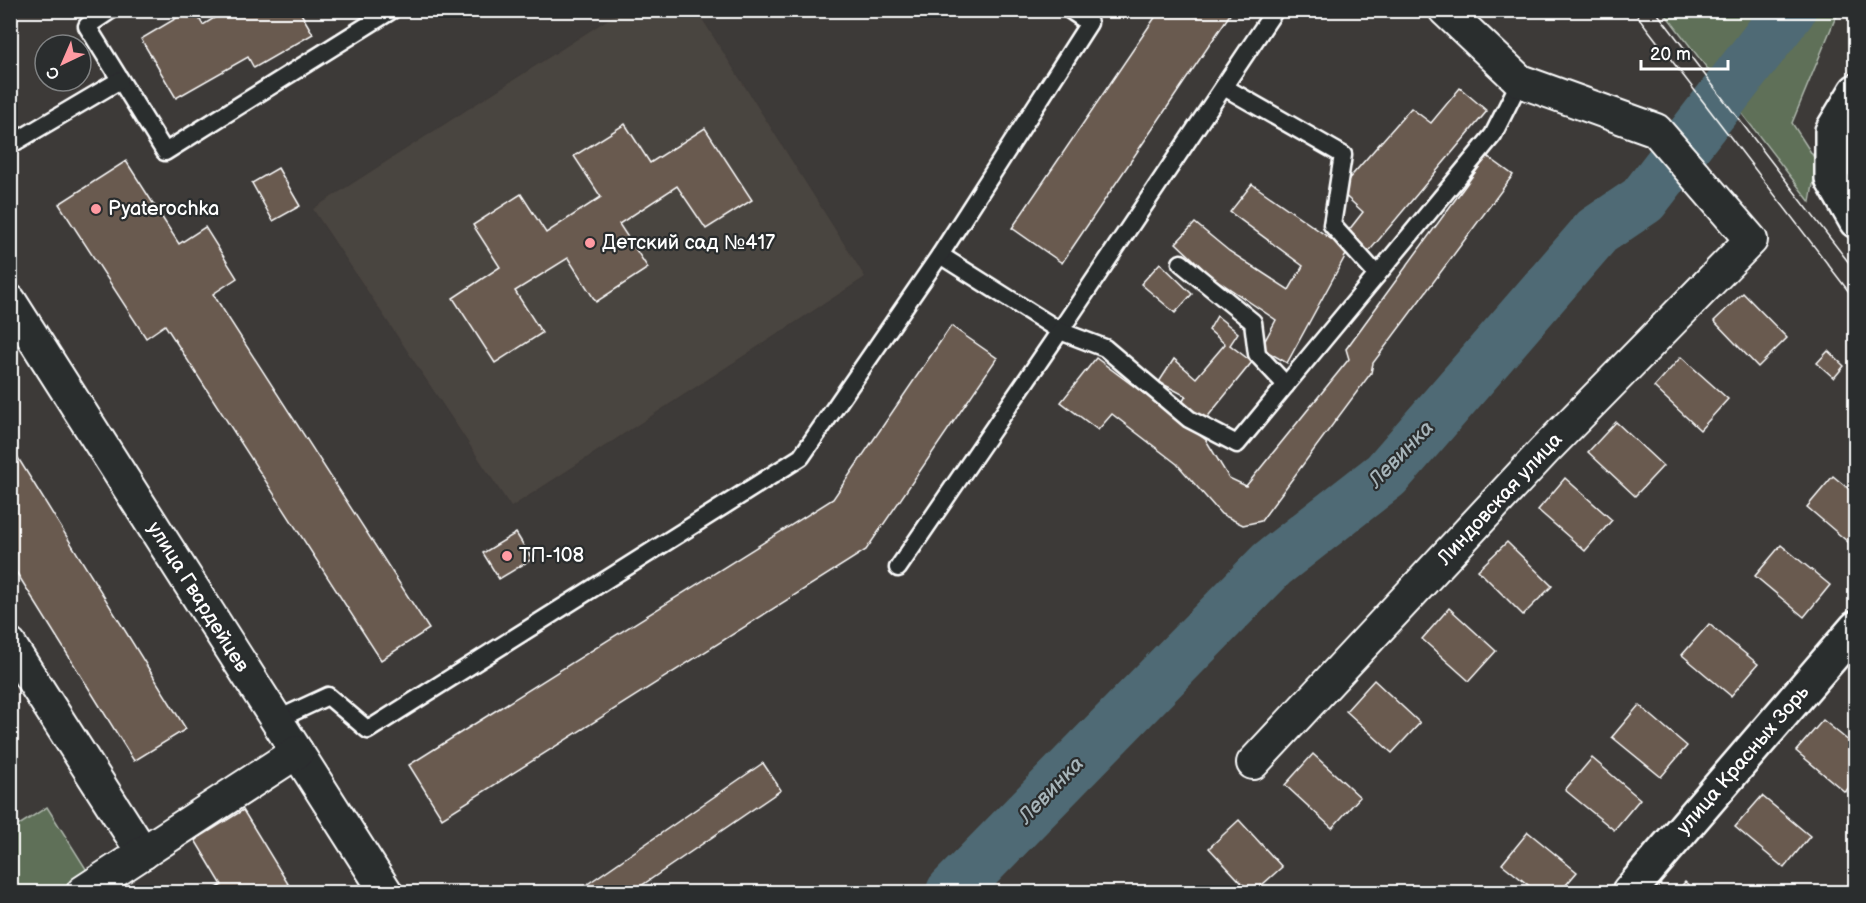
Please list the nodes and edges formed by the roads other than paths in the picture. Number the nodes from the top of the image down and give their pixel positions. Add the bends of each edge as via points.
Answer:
1 (111, 10) edge
2 (392, 10) edge
3 (1070, 10) edge
4 (1275, 10) edge
5 (1445, 10) edge
6 (120, 80) junction
7 (1520, 81) junction
8 (1224, 87) junction
9 (1856, 91) edge
10 (10, 145) edge
11 (1856, 221) edge
12 (940, 255) junction
13 (1181, 263) dead end
14 (1377, 276) junction
15 (10, 301) edge
16 (1060, 331) junction
17 (1286, 385) junction
18 (898, 568) dead end
19 (1856, 628) edge
20 (10, 645) edge
21 (276, 720) junction
22 (297, 752) junction
23 (1253, 763) dead end
24 (143, 853) junction
25 (83, 892) edge
26 (386, 892) edge
27 (1629, 892) edge

1 - 6 lane via 87,26
2 - 6 lane via 165,152
3 - 12 lane via 1089,23
4 - 8 lane
5 - 7 street
6 - 10 lane
7 - 14 lane via 1493,135
7 - 23 street, Линдовская улица via 1656,130 1751,240 1544,451
8 - 14 lane via 1343,155 1332,225
8 - 16 lane
9 - 11 street via 1832,131 1832,179
12 - 16 lane
12 - 21 lane via 801,457 368,730 328,696
13 - 17 lane via 1253,322 1257,354
14 - 17 lane
15 - 21 street, улица Гвардейцев
16 - 17 lane via 1105,348 1189,418 1237,444
16 - 18 lane
19 - 27 street, улица Красных Зорь
20 - 24 street
21 - 22 street, улица Гвардейцев
22 - 24 street
22 - 26 street, улица Гвардейцев
24 - 25 street

